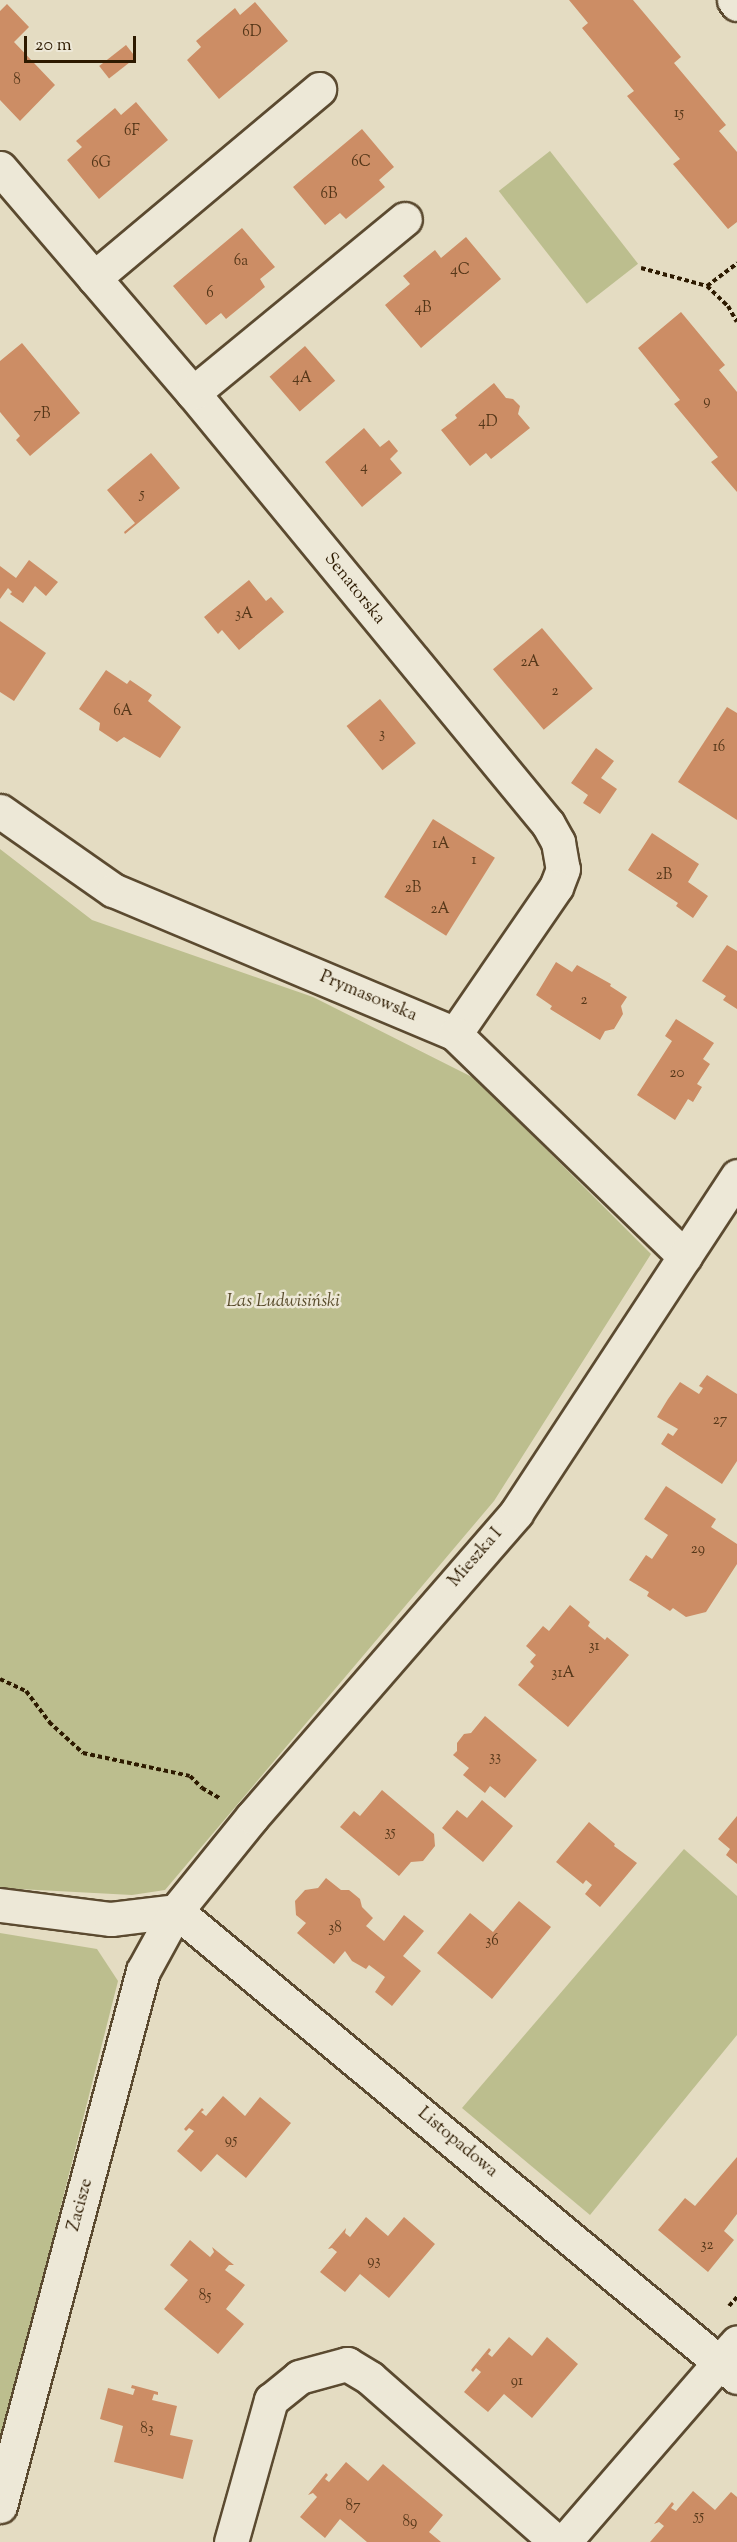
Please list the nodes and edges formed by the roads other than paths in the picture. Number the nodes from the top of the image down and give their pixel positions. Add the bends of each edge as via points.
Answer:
1 (734, 0) edge
2 (737, 4) edge
3 (319, 89) dead end
4 (0, 168) edge
5 (405, 219) dead end
6 (94, 278) junction
7 (193, 393) junction
8 (0, 811) edge
9 (455, 1034) junction
10 (737, 1176) edge
11 (685, 1257) junction
12 (0, 1905) edge
13 (176, 1911) junction
14 (731, 2360) edge
15 (0, 2506) edge
16 (231, 2542) edge
17 (557, 2542) edge
18 (564, 2542) edge

1 - 2 street
3 - 6 street
4 - 6 street, Senatorska
5 - 7 street
6 - 7 street, Senatorska
7 - 9 street, Senatorska via 548,824 558,842 563,869 556,887
8 - 9 street, Prymasowska via 113,890
9 - 11 street, Prymasowska
10 - 11 street, Mieszka I
11 - 13 street, Mieszka I via 516,1513 252,1817
12 - 13 street via 111,1919
13 - 14 street, Listopadowa
13 - 15 street, Zacisze via 143,1971
14 - 18 street
16 - 17 street via 271,2400 299,2377 347,2364 370,2378

